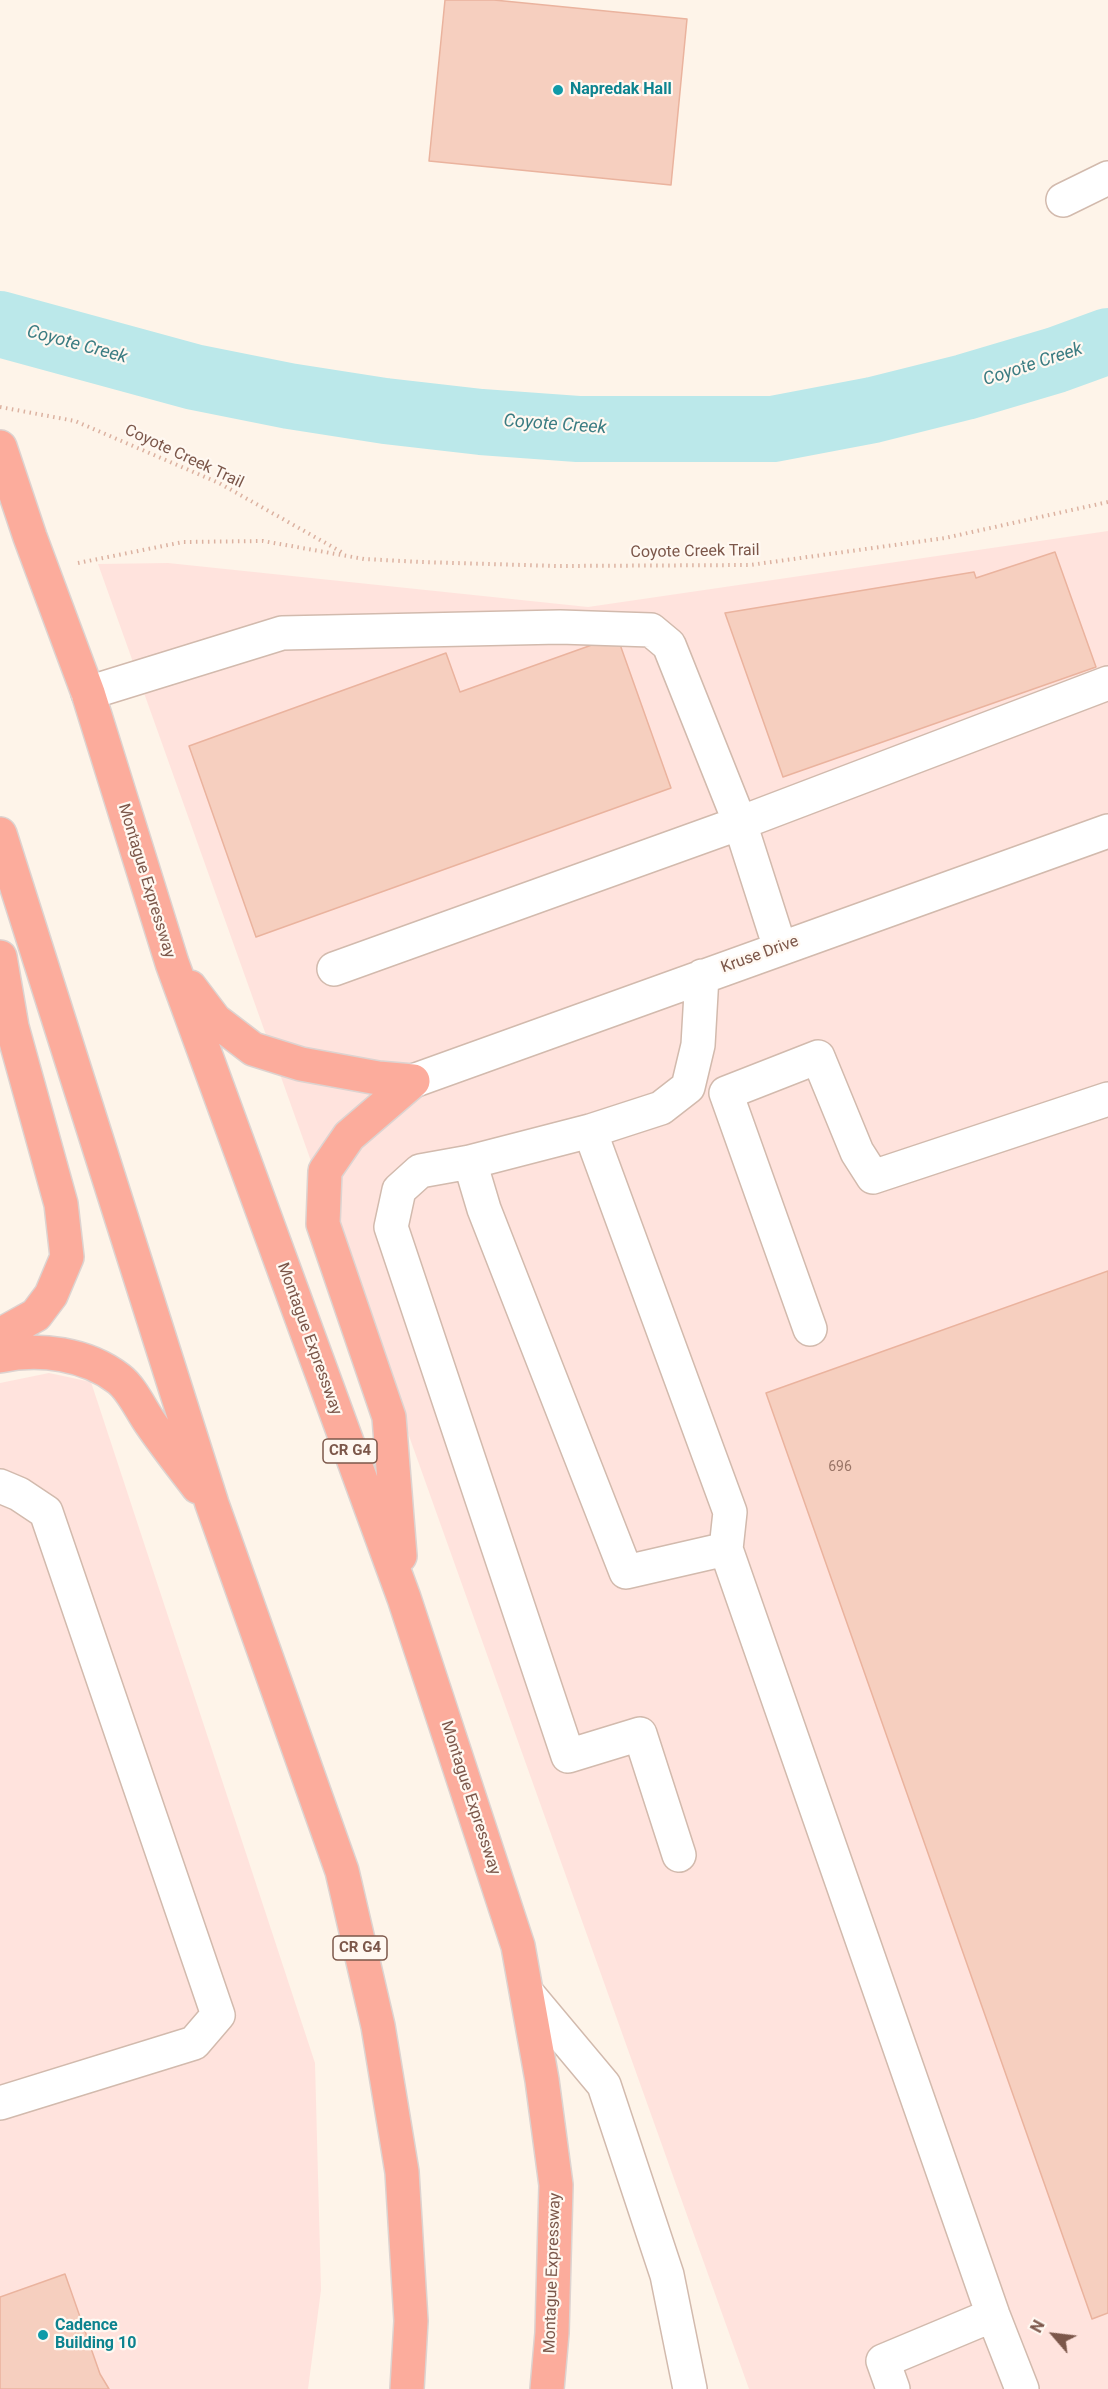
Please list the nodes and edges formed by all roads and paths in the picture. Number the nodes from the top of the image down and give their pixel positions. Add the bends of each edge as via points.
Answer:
1 (1108, 178) edge
2 (1063, 200) dead end
3 (0, 407) edge
4 (0, 447) edge
5 (1108, 502) edge
6 (348, 556) junction
7 (43, 571) junction
8 (1108, 683) edge
9 (88, 693) junction
10 (740, 823) junction
11 (1108, 831) edge
12 (0, 834) edge
13 (780, 948) junction
14 (0, 957) edge
15 (172, 963) junction
16 (334, 969) dead end
17 (702, 976) junction
18 (413, 1081) junction
19 (1108, 1099) edge
20 (590, 1131) junction
21 (470, 1162) junction
22 (810, 1329) dead end
23 (0, 1335) edge
24 (0, 1356) edge
25 (0, 1486) edge
26 (212, 1504) junction
27 (726, 1549) junction
28 (404, 1598) junction
29 (679, 1855) dead end
30 (527, 1993) junction
31 (0, 2103) edge
32 (993, 2315) junction
33 (407, 2389) edge
34 (547, 2389) edge
35 (690, 2389) edge
36 (893, 2389) edge
37 (1022, 2389) edge

1 - 2 street
3 - 6 path, Coyote Creek Trail via 75,421 219,483
4 - 7 highway, Montague Expressway / CR G4
5 - 6 path, Coyote Creek Trail via 945,538 750,566 557,566
6 - 7 path, Coyote Creek Trail via 263,541 183,542
7 - 9 highway, Montague Expressway / CR G4
8 - 10 street
9 - 10 street via 282,633 560,627 651,630 669,645
9 - 15 highway, Montague Expressway / CR G4
10 - 13 street
10 - 16 street
11 - 13 street, Kruse Drive
12 - 26 highway, CR G4
13 - 17 street, Kruse Drive
14 - 23 highway via 12,1027 61,1204 67,1257 51,1295 36,1315
15 - 18 highway via 215,1020 253,1049 301,1064
15 - 28 highway, Montague Expressway / CR G4
17 - 18 street, Kruse Drive
17 - 20 street via 698,1045 688,1087 660,1108
18 - 28 highway via 349,1136 326,1172 323,1224 389,1417
19 - 22 street via 873,1177 857,1152 818,1057 726,1093
20 - 21 street
20 - 27 street via 730,1512
21 - 27 street via 484,1209 626,1572
21 - 29 street via 420,1171 399,1190 391,1227 568,1756 640,1734
24 - 26 highway via 15,1352 89,1360 121,1380
25 - 31 street via 46,1512 218,2015 194,2043
26 - 33 highway, CR G4 via 342,1870 378,2026 402,2172 411,2321
27 - 32 street
28 - 30 highway, Montague Expressway / CR G4 via 518,1946
30 - 34 highway, Montague Expressway / CR G4 via 556,2185
30 - 35 street via 604,2085 667,2275
32 - 36 street via 883,2361
32 - 37 street

